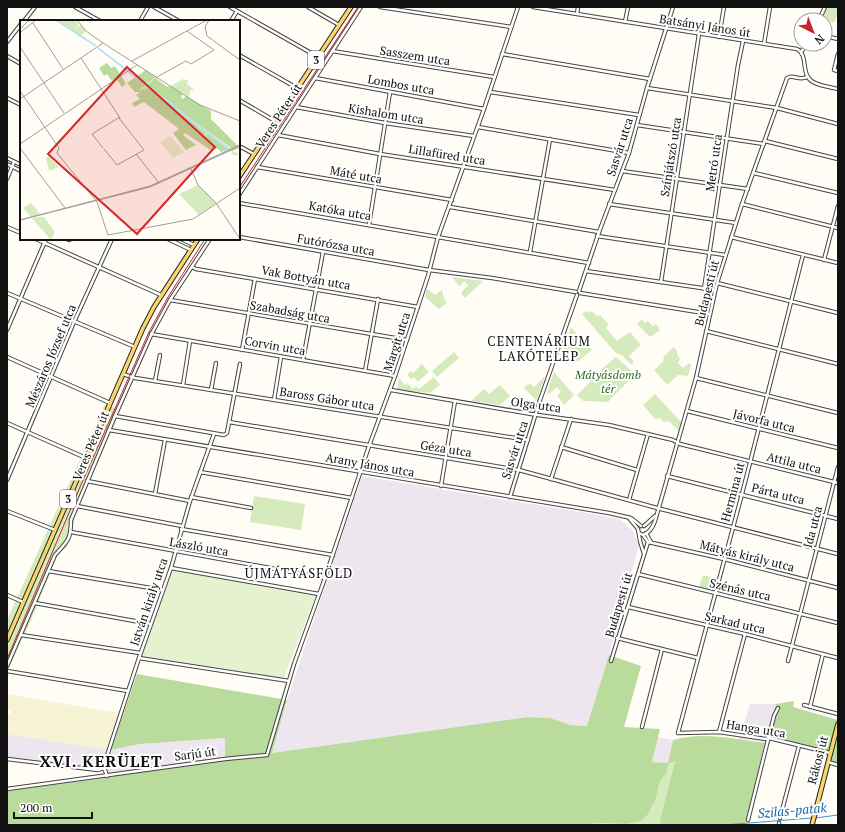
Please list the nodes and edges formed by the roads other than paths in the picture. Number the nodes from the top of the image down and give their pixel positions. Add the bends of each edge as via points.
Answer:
1 (35, 7) edge
2 (75, 7) edge
3 (148, 7) edge
4 (154, 7) edge
5 (230, 7) edge
6 (308, 7) edge
7 (350, 7) edge
8 (360, 7) edge
9 (380, 7) edge
10 (518, 7) edge
11 (533, 7) edge
12 (578, 7) edge
13 (628, 7) edge
14 (673, 7) edge
15 (724, 7) edge
16 (770, 7) edge
17 (237, 11) junction
18 (577, 14) junction
19 (25, 20) edge
20 (98, 20) edge
21 (141, 20) edge
22 (177, 20) edge
23 (232, 20) edge
24 (625, 22) junction
25 (20, 25) edge
26 (339, 25) junction
27 (511, 27) junction
28 (666, 28) junction
29 (699, 34) junction
30 (719, 37) junction
31 (743, 40) junction
32 (7, 42) edge
33 (764, 44) junction
34 (332, 51) junction
35 (801, 53) joint
36 (502, 54) junction
37 (7, 56) edge
38 (240, 56) edge
39 (838, 56) edge
40 (318, 57) junction
41 (20, 63) edge
42 (838, 71) edge
43 (494, 77) junction
44 (808, 77) junction
45 (315, 78) junction
46 (650, 79) junction
47 (297, 88) junction
48 (647, 88) junction
49 (838, 89) edge
50 (390, 92) junction
51 (490, 92) junction
52 (690, 95) junction
53 (7, 98) edge
54 (240, 101) edge
55 (733, 101) junction
56 (20, 105) edge
57 (296, 107) junction
58 (777, 108) junction
59 (484, 109) junction
60 (639, 115) junction
61 (276, 122) junction
62 (384, 123) junction
63 (838, 124) edge
64 (636, 125) junction
65 (478, 127) junction
66 (684, 132) junction
67 (278, 135) junction
68 (474, 136) junction
69 (550, 139) junction
70 (727, 139) junction
71 (764, 142) junction
72 (240, 147) edge
73 (629, 153) junction
74 (254, 154) junction
75 (380, 154) junction
76 (7, 158) edge
77 (838, 160) edge
78 (14, 162) junction
79 (7, 164) edge
80 (20, 165) edge
81 (12, 166) junction
82 (464, 166) junction
83 (257, 167) junction
84 (20, 170) edge
85 (622, 171) junction
86 (754, 172) junction
87 (240, 175) edge
88 (7, 179) edge
89 (543, 179) junction
90 (677, 179) junction
91 (720, 186) junction
92 (375, 188) junction
93 (748, 189) junction
94 (615, 190) junction
95 (240, 192) edge
96 (838, 193) edge
97 (452, 200) junction
98 (240, 203) edge
99 (609, 204) junction
100 (742, 204) junction
101 (838, 206) edge
102 (450, 207) junction
103 (672, 213) junction
104 (715, 220) junction
105 (536, 221) junction
106 (736, 223) junction
107 (369, 225) junction
108 (7, 227) edge
109 (833, 227) junction
110 (838, 228) edge
111 (599, 232) junction
112 (20, 233) edge
113 (438, 236) junction
114 (598, 236) junction
115 (240, 237) edge
116 (731, 237) junction
117 (38, 240) edge
118 (46, 240) edge
119 (112, 240) edge
120 (170, 240) edge
121 (183, 240) edge
122 (197, 240) edge
123 (209, 240) edge
124 (44, 243) junction
125 (194, 245) junction
126 (667, 246) junction
127 (191, 250) junction
128 (323, 252) junction
129 (530, 252) junction
130 (710, 253) junction
131 (726, 255) junction
132 (803, 255) junction
133 (824, 260) junction
134 (589, 263) junction
135 (838, 263) edge
136 (192, 267) junction
137 (99, 268) junction
138 (429, 270) junction
139 (586, 271) junction
140 (254, 279) junction
141 (661, 282) junction
142 (717, 283) junction
143 (316, 289) junction
144 (704, 289) junction
145 (715, 290) junction
146 (578, 293) junction
147 (8, 294) edge
148 (161, 295) junction
149 (21, 299) junction
150 (170, 300) junction
151 (378, 300) junction
152 (791, 302) junction
153 (418, 307) junction
154 (248, 314) junction
155 (710, 314) junction
156 (838, 314) edge
157 (74, 322) junction
158 (310, 324) junction
159 (7, 330) edge
160 (706, 331) junction
161 (151, 334) junction
162 (371, 335) junction
163 (407, 340) junction
164 (190, 341) junction
165 (135, 347) junction
166 (779, 349) junction
167 (242, 350) junction
168 (160, 355) dead end
169 (281, 356) junction
170 (7, 357) edge
171 (304, 360) junction
172 (216, 363) dead end
173 (240, 364) dead end
174 (838, 364) edge
175 (365, 371) junction
176 (123, 374) junction
177 (395, 376) junction
178 (51, 377) junction
179 (132, 377) junction
180 (696, 378) junction
181 (155, 381) junction
182 (183, 385) junction
183 (211, 390) junction
184 (391, 390) junction
185 (235, 394) junction
186 (767, 396) junction
187 (274, 400) junction
188 (455, 401) junction
189 (111, 403) junction
190 (686, 411) junction
191 (838, 413) edge
192 (536, 414) junction
193 (115, 416) junction
194 (380, 416) junction
195 (571, 419) junction
196 (229, 422) junction
197 (7, 423) edge
198 (451, 428) junction
199 (759, 429) junction
200 (109, 430) junction
201 (28, 431) junction
202 (214, 434) junction
203 (648, 434) junction
204 (166, 440) junction
205 (528, 440) junction
206 (677, 442) junction
207 (369, 446) junction
208 (561, 447) junction
209 (209, 448) junction
210 (838, 448) edge
211 (86, 458) junction
212 (446, 458) junction
213 (750, 461) junction
214 (838, 467) edge
215 (519, 470) junction
216 (637, 470) junction
217 (200, 472) junction
218 (360, 473) junction
219 (667, 476) junction
220 (551, 479) junction
221 (7, 480) edge
222 (88, 481) junction
223 (834, 482) junction
224 (838, 483) edge
225 (441, 486) junction
226 (155, 494) junction
227 (742, 494) junction
228 (191, 497) junction
229 (510, 497) junction
230 (352, 498) junction
231 (629, 500) junction
232 (190, 501) junction
233 (77, 506) junction
234 (251, 508) dead end
235 (658, 508) junction
236 (7, 511) edge
237 (826, 515) junction
238 (655, 516) junction
239 (628, 517) junction
240 (838, 518) edge
241 (643, 526) junction
242 (733, 527) junction
243 (182, 528) junction
244 (638, 529) junction
245 (54, 530) junction
246 (71, 532) junction
247 (644, 534) junction
248 (650, 542) junction
249 (817, 548) junction
250 (175, 552) junction
251 (644, 554) junction
252 (838, 554) edge
253 (333, 555) junction
254 (724, 559) junction
255 (171, 568) junction
256 (48, 571) junction
257 (638, 574) junction
258 (325, 578) junction
259 (809, 580) junction
260 (838, 588) edge
261 (163, 590) junction
262 (715, 593) junction
263 (319, 594) junction
264 (7, 595) edge
265 (23, 602) junction
266 (35, 603) junction
267 (628, 607) junction
268 (800, 613) junction
269 (838, 623) edge
270 (151, 624) junction
271 (707, 626) junction
272 (21, 634) junction
273 (745, 634) junction
274 (618, 638) junction
275 (7, 640) edge
276 (792, 646) junction
277 (662, 649) junction
278 (140, 653) junction
279 (823, 654) junction
280 (139, 658) junction
281 (698, 658) junction
282 (838, 658) edge
283 (611, 661) dead end
284 (788, 661) dead end
285 (7, 666) edge
286 (7, 671) edge
287 (289, 681) junction
288 (128, 690) junction
289 (804, 705) dead end
290 (810, 707) junction
291 (778, 708) dead end
292 (838, 714) edge
293 (838, 724) edge
294 (642, 728) dead end
295 (718, 732) junction
296 (678, 733) joint
297 (769, 738) junction
298 (799, 746) junction
299 (830, 753) junction
300 (267, 755) joint
301 (7, 759) edge
302 (828, 762) junction
303 (838, 765) edge
304 (103, 768) junction
305 (107, 776) junction
306 (7, 789) edge
307 (780, 818) dead end
308 (748, 820) dead end
309 (812, 825) edge

1 - 19 street
2 - 20 street
3 - 21 street
4 - 22 street
5 - 17 street
6 - 26 street
7 - 26 main road, Veres Péter út / 3
8 - 34 street, Veres Péter út
9 - 27 street
10 - 27 street, Margit utca
11 - 18 street, Batsányi János út
12 - 18 street
13 - 24 street
14 - 28 street, Sasvár utca
15 - 30 street
16 - 33 street
17 - 23 street
17 - 40 street
18 - 24 street, Batsányi János út
24 - 28 street, Batsányi János út
25 - 32 street
26 - 40 main road, Veres Péter út / 3
27 - 36 street, Margit utca
28 - 29 street, Batsányi János út
28 - 46 street, Sasvár utca
29 - 30 street, Batsányi János út
29 - 52 street, Színjátszó utca
30 - 31 street, Batsányi János út
31 - 33 street, Batsányi János út
31 - 55 street, Metró utca
33 - 35 street, Batsányi János út via 797,49
34 - 43 street, Sasszem utca
34 - 45 street, Veres Péter út
35 - 44 street
36 - 43 street, Margit utca
36 - 46 street
37 - 41 street
38 - 47 street
39 - 42 street via 834,70
40 - 47 main road, Veres Péter út / 3
43 - 51 street, Margit utca
44 - 49 street via 814,83
44 - 58 street, Budapesti út via 787,78
45 - 50 street, Lombos utca
45 - 57 street, Veres Péter út
46 - 48 street, Sasvár utca
47 - 61 main road, Veres Péter út / 3
48 - 52 street
48 - 60 street, Sasvár utca
50 - 59 street, Lombos utca
50 - 62 street
51 - 59 street, Margit utca
51 - 60 street
52 - 55 street
52 - 66 street, Színjátszó utca
53 - 56 street
54 - 61 street
55 - 58 street
55 - 70 street, Metró utca
57 - 62 street, Kishalom utca
57 - 67 street, Veres Péter út
58 - 63 street
58 - 71 street, Budapesti út
59 - 65 street, Margit utca
60 - 64 street, Sasvár utca
61 - 74 main road, Veres Péter út / 3
62 - 68 street, Kishalom utca
62 - 75 street
64 - 66 street
64 - 73 street, Sasvár utca
65 - 68 street, Margit utca
65 - 69 street
66 - 70 street
66 - 90 street, Színjátszó utca
67 - 75 street, Lillafüred utca
67 - 83 street, Veres Péter út
68 - 82 street, Margit utca
69 - 73 street
69 - 89 street
70 - 71 street
70 - 91 street, Metró utca
71 - 77 street
71 - 86 street, Budapesti út
72 - 74 street
73 - 85 street, Sasvár utca
74 - 87 main road, Veres Péter út / 3
75 - 82 street, Lillafüred utca
75 - 92 street
76 - 78 street
78 - 80 street
78 - 81 street
79 - 81 street
81 - 84 street
81 - 88 street
82 - 89 street, Lillafüred utca
82 - 97 street, Margit utca
83 - 92 street, Máté utca
83 - 95 street, Veres Péter út
85 - 90 street
85 - 94 street, Sasvár utca
86 - 93 street, Budapesti út
86 - 96 street
89 - 94 street, Lillafüred utca
89 - 105 street
90 - 91 street
90 - 103 street, Színjátszó utca
91 - 93 street
91 - 104 street, Metró utca
92 - 97 street, Máté utca
92 - 107 street
93 - 100 street, Budapesti út
94 - 99 street, Sasvár utca
97 - 102 street, Margit utca
98 - 107 street, Katóka utca
99 - 103 street
99 - 111 street, Sasvár utca
100 - 106 street, Budapesti út
100 - 109 street
101 - 109 street
102 - 105 street
102 - 113 street, Margit utca
103 - 104 street
103 - 126 street, Színjátszó utca
104 - 106 street
104 - 130 street, Metró utca
105 - 111 street
105 - 129 street
106 - 116 street, Budapesti út
107 - 113 street, Katóka utca
108 - 112 street
109 - 110 street
109 - 133 street
111 - 114 street, Sasvár utca
113 - 129 street, Katóka utca
113 - 138 street, Margit utca
114 - 126 street
114 - 134 street, Sasvár utca
115 - 128 street, Futórózsa utca
116 - 131 street, Budapesti út
116 - 132 street
117 - 124 street
118 - 124 street
119 - 137 street, Mészáros József utca
120 - 127 street
121 - 125 street
122 - 125 main road, Veres Péter út / 3
123 - 136 street, Veres Péter út
124 - 137 street
124 - 149 street
125 - 127 main road, Veres Péter út / 3
126 - 130 street
126 - 141 street, Színjátszó utca
127 - 148 main road, Veres Péter út / 3
128 - 138 street, Futórózsa utca
128 - 143 street
129 - 134 street, Katóka utca
130 - 131 street
130 - 144 street, Metró utca
131 - 142 street, Budapesti út
132 - 133 street
132 - 152 street, Hermina út
133 - 135 street
134 - 139 street, Sasvár utca
136 - 140 street, Vak Bottyán utca
136 - 150 street, Veres Péter út
137 - 148 street
137 - 157 street, Mészáros József utca
138 - 146 street, Futórózsa utca
138 - 153 street, Margit utca
139 - 141 street
139 - 146 street, Sasvár utca
140 - 143 street, Vak Bottyán utca
140 - 154 street
141 - 144 street
142 - 145 street, Budapesti út
142 - 152 street
143 - 151 street, Vak Bottyán utca
143 - 158 street
144 - 145 street
145 - 155 street, Budapesti út
146 - 155 street, Futórózsa utca
146 - 192 street, Sasvár utca
147 - 149 street
148 - 165 main road, Veres Péter út / 3
149 - 157 street
149 - 159 street
150 - 154 street, Szabadság utca
150 - 161 street, Veres Péter út
151 - 153 street, Vak Bottyán utca
151 - 162 street
152 - 156 street
152 - 166 street, Hermina út
153 - 163 street, Margit utca
154 - 158 street, Szabadság utca
154 - 167 street
155 - 160 street, Budapesti út
157 - 165 street
157 - 178 street, Mészáros József utca
158 - 162 street, Szabadság utca
158 - 171 street
160 - 166 street
160 - 180 street, Budapesti út
161 - 164 street, Corvin utca
161 - 179 street, Veres Péter út
162 - 163 street, Szabadság utca
162 - 175 street
163 - 177 street, Margit utca
164 - 167 street, Corvin utca
164 - 182 street
165 - 176 main road, Veres Péter út / 3
166 - 174 street
166 - 186 street, Hermina út
167 - 169 street, Corvin utca
168 - 181 street
169 - 171 street, Corvin utca
169 - 187 street
170 - 178 street
171 - 175 street, Corvin utca
172 - 183 street
173 - 185 street
175 - 177 street, Corvin utca
176 - 179 street, Baross Gábor utca
176 - 189 main road, Veres Péter út / 3
177 - 184 street, Margit utca
178 - 189 street
178 - 201 street, Mészáros József utca
179 - 181 street, Baross Gábor utca
179 - 193 street, Veres Péter út
180 - 186 street
180 - 190 street, Budapesti út
181 - 182 street, Baross Gábor utca
182 - 183 street, Baross Gábor utca
183 - 185 street, Baross Gábor utca
184 - 188 street, Olga utca
184 - 194 street, Margit utca
185 - 187 street, Baross Gábor utca
185 - 196 street
186 - 191 street
186 - 199 street, Hermina út
187 - 194 street, Baross Gábor utca
188 - 192 street, Olga utca
188 - 198 street
189 - 211 main road, Veres Péter út / 3
190 - 199 street, Jávorfa utca
190 - 206 street, Budapesti út
192 - 195 street, Olga utca
192 - 205 street, Sasvár utca
193 - 200 street, Veres Péter út
193 - 202 street
194 - 198 street, Baross Gábor utca
194 - 207 street, Margit utca
195 - 203 street, Olga utca
195 - 208 street
196 - 202 street via 227,433
196 - 207 street, Géza utca
197 - 201 street
198 - 205 street, Baross Gábor utca
198 - 212 street
199 - 210 street, Jávorfa utca
199 - 213 street, Hermina út
200 - 204 street, Arany János utca
200 - 222 street, Veres Péter út
201 - 211 street
201 - 221 street, Mészáros József utca
202 - 209 street, István király utca
203 - 206 street, Olga utca
203 - 216 street
204 - 209 street, Arany János utca
204 - 226 street
205 - 215 street, Sasvár utca
206 - 213 street, Attila utca
206 - 219 street, Budapesti út
207 - 212 street, Géza utca
207 - 218 street, Margit utca
208 - 216 street
208 - 220 street
209 - 217 street, István király utca
209 - 218 street, Arany János utca
211 - 245 main road, Veres Péter út / 3
212 - 215 street, Géza utca
212 - 225 street
213 - 223 street, Attila utca
213 - 227 street, Hermina út
214 - 223 street, Ida utca
215 - 220 street, Géza utca
215 - 229 street, Sasvár utca
216 - 231 street
217 - 228 street, István király utca
217 - 230 street
218 - 225 street, Arany János utca
218 - 230 street, Margit utca
219 - 227 street, Párta utca
219 - 235 street, Budapesti út
220 - 231 street, Géza utca
222 - 226 street
222 - 233 street, Veres Péter út
223 - 224 street, Attila utca
223 - 237 street, Ida utca
225 - 229 street, Arany János utca
226 - 232 street
227 - 237 street, Párta utca
227 - 242 street, Hermina út
228 - 232 street, István király utca
228 - 234 street
229 - 239 street, Arany János utca
230 - 253 street, Margit utca
231 - 235 street, Géza utca
232 - 243 street, István király utca
233 - 243 street
233 - 246 street, Veres Péter út
235 - 238 street, Budapesti út
235 - 242 street, Géza utca
236 - 245 street
237 - 240 street, Párta utca
237 - 249 street, Ida utca
238 - 241 street, Budapesti út
238 - 247 street, Budapesti út via 653,526
239 - 241 street, Arany János utca
239 - 244 street
241 - 244 street, Budapesti út
241 - 247 street via 647,529
242 - 249 street, Géza utca
242 - 254 street, Hermina út
243 - 250 street, István király utca
243 - 253 street
244 - 247 street
245 - 265 main road, Veres Péter út / 3
246 - 250 street, László utca
246 - 256 street, Veres Péter út via 64,547 55,555
247 - 248 street
247 - 251 street via 641,542
248 - 251 street, Budapesti út
248 - 254 street, Mátyás király utca
249 - 252 street, Géza utca
249 - 259 street, Ida utca
250 - 255 street, István király utca
250 - 258 street, László utca
251 - 257 street, Budapesti út
253 - 258 street, Margit utca
254 - 259 street, Mátyás király utca
254 - 262 street, Hermina út
255 - 261 street, István király utca
255 - 263 street
256 - 261 street
256 - 266 street, Veres Péter út
257 - 262 street, Szénás utca
257 - 267 street, Budapesti út
258 - 263 street, Margit utca
259 - 260 street, Mátyás király utca
259 - 268 street, Ida utca
261 - 270 street, István király utca
262 - 268 street, Szénás utca
262 - 271 street, Hermina út
263 - 287 street, Margit utca
264 - 265 street
265 - 275 main road, Veres Péter út / 3
266 - 270 street
266 - 272 street, Veres Péter út
267 - 271 street, Sarkad utca
267 - 274 street, Budapesti út
268 - 269 street, Szénás utca
268 - 276 street, Ida utca
270 - 278 street, István király utca
271 - 273 street, Sarkad utca
271 - 281 street, Hermina út
272 - 278 street
272 - 285 street, Veres Péter út
273 - 276 street, Sarkad utca
273 - 295 street
274 - 277 street
274 - 283 street, Budapesti út
276 - 279 street, Sarkad utca
276 - 284 street, Ida utca
277 - 281 street
277 - 294 street
278 - 280 street, István király utca
279 - 282 street, Sarkad utca
279 - 290 street
280 - 287 street
280 - 288 street, István király utca
281 - 296 street, Hermina út
286 - 288 street
287 - 300 street, Margit utca
288 - 304 street, István király utca
289 - 290 street
290 - 292 street
291 - 297 street
293 - 299 main road, Rákosi út
295 - 296 street, Hanga utca
295 - 297 street, Hanga utca
297 - 298 street, Hanga utca
297 - 308 street
298 - 299 street, Hanga utca
298 - 307 street
299 - 302 main road, Rákosi út
300 - 305 street, Sarjú út
301 - 304 street via 98,770
302 - 303 street
302 - 309 main road, Rákosi út
304 - 305 street
305 - 306 street, Sarjú út

